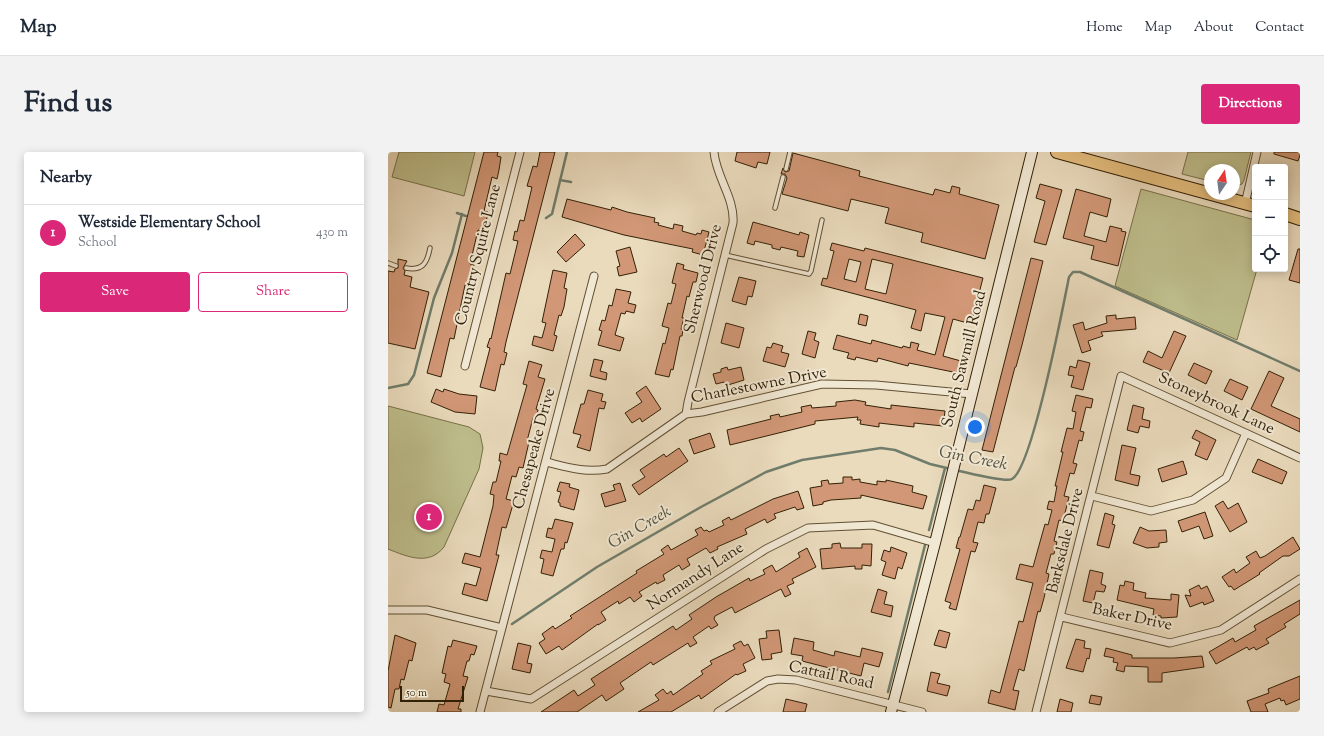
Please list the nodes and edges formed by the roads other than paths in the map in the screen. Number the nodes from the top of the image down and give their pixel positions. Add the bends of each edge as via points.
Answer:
1 (520, 152) edge
2 (714, 152) edge
3 (790, 152) edge
4 (1032, 152) edge
5 (1057, 152) edge
6 (1257, 152) edge
7 (786, 169) dead end
8 (784, 177) dead end
9 (1250, 205) edge
10 (775, 208) dead end
11 (1288, 215) edge
12 (1300, 219) edge
13 (822, 220) dead end
14 (430, 248) dead end
15 (725, 255) junction
16 (388, 263) edge
17 (396, 266) dead end
18 (406, 268) dead end
19 (594, 276) dead end
20 (465, 366) dead end
21 (1121, 376) joint
22 (972, 394) junction
23 (686, 414) junction
24 (1246, 434) junction
25 (1300, 458) edge
26 (546, 462) junction
27 (1092, 496) junction
28 (935, 543) junction
29 (1300, 579) edge
30 (388, 610) edge
31 (1062, 617) junction
32 (502, 628) junction
33 (486, 691) junction
34 (892, 708) edge
35 (480, 712) edge
36 (718, 712) edge
37 (922, 712) edge
38 (1036, 712) edge

1 - 20 street, Country Squire Lane
2 - 15 street, Sherwood Drive via 715,163 734,213
3 - 7 lane
4 - 22 street, South Sawmill Road
5 - 9 main road
6 - 9 street
8 - 10 lane
11 - 12 main road
13 - 15 lane via 809,274
14 - 18 lane via 426,263 422,267
15 - 23 street, Sherwood Drive
16 - 17 lane
19 - 26 street, Chesapeake Drive
21 - 24 street, Stoneybrook Lane
21 - 27 street, Barksdale Drive
22 - 23 street, Charlestowne Drive via 876,385 822,384
22 - 28 street, South Sawmill Road
23 - 26 street, Charlestowne Drive via 607,469 581,471
24 - 25 street, Stoneybrook Lane
24 - 27 street via 1226,478 1193,500 1151,511
26 - 32 street, Chesapeake Drive
27 - 31 street, Barksdale Drive
28 - 33 street, Normandy Lane via 873,525 808,528 766,549 531,699
28 - 34 street, South Sawmill Road
29 - 31 street, Baker Drive via 1220,630 1170,643
30 - 32 street via 427,610
31 - 38 street, Barksdale Drive
32 - 33 street, Chesapeake Drive
33 - 35 street, Chesapeake Drive
34 - 36 street, Cattail Road via 796,680 778,679 757,687
34 - 37 street, Cattail Road

